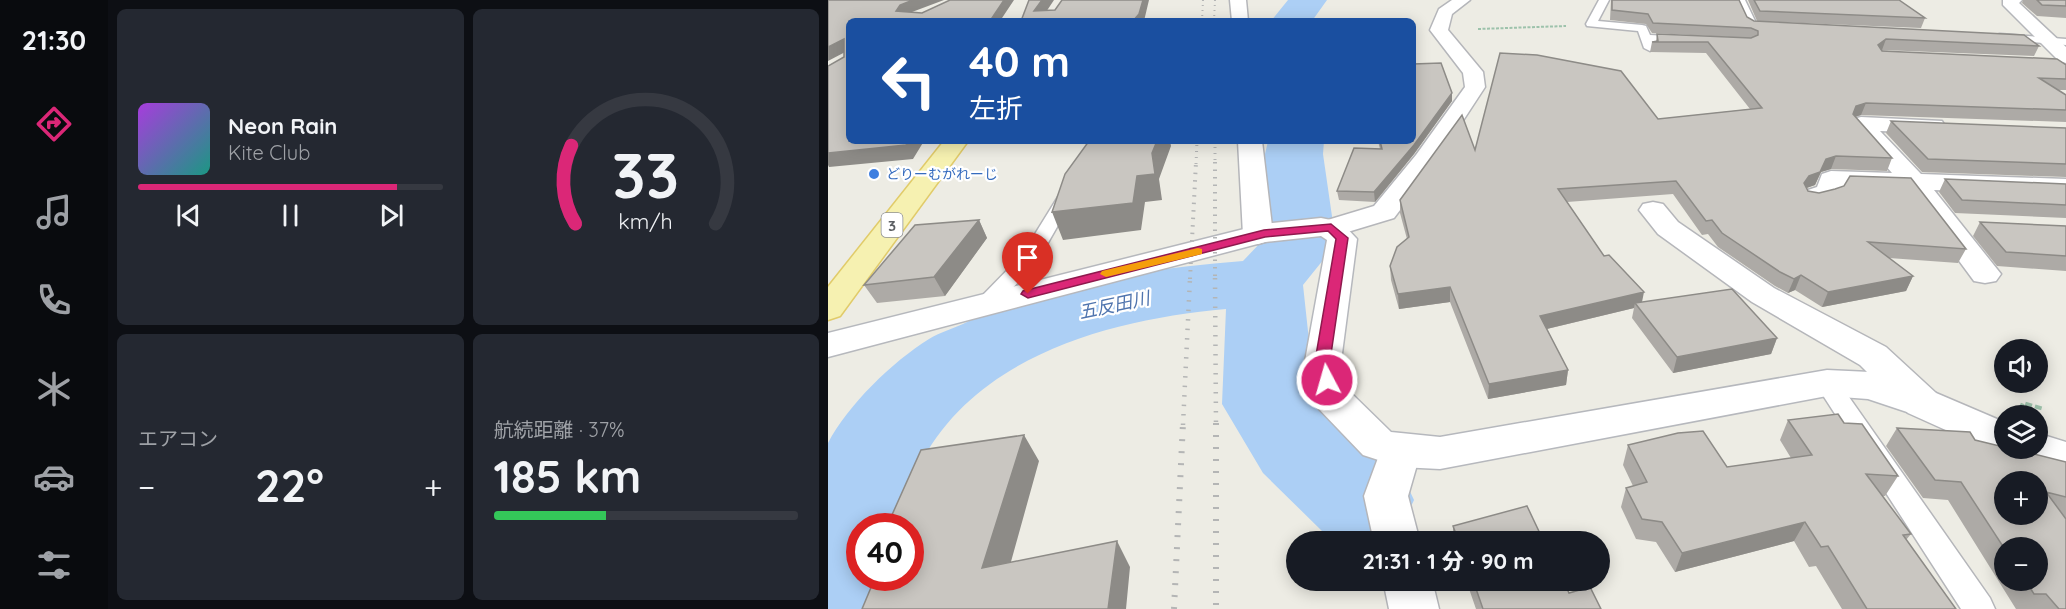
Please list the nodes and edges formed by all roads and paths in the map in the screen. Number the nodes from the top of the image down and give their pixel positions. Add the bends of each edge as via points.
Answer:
1 (1238, 0) edge
2 (1462, 0) edge
3 (1604, 0) edge
4 (1740, 0) edge
5 (2014, 0) edge
6 (1240, 18) edge
7 (1591, 24) junction
8 (1788, 27) edge
9 (1439, 30) junction
10 (1988, 36) edge
11 (2055, 40) edge
12 (1703, 41) edge
13 (2062, 61) edge
14 (1952, 127) edge
15 (954, 144) edge
16 (1250, 144) edge
17 (1081, 175) edge
18 (1912, 180) junction
19 (2066, 187) edge
20 (1814, 197) edge
21 (1653, 210) dead end
22 (1945, 223) junction
23 (1978, 225) dead end
24 (1326, 227) junction
25 (1261, 234) junction
26 (1985, 274) dead end
27 (986, 304) junction
28 (828, 309) edge
29 (828, 345) edge
30 (1827, 383) junction
31 (1922, 403) junction
32 (1994, 435) edge
33 (1400, 452) junction
34 (2048, 453) edge
35 (2066, 459) edge
36 (1394, 531) edge
37 (1410, 591) edge
38 (1414, 609) edge
39 (1979, 609) edge

1 - 6 street
2 - 9 street via 1445,12
3 - 7 lane
4 - 8 lane via 1752,26
5 - 11 street via 2009,2
7 - 9 path via 1528,30
7 - 12 lane via 1642,28 1648,43
9 - 24 street via 1473,72 1475,87 1384,212
10 - 11 lane
11 - 13 street
14 - 18 street via 1861,124
15 - 28 main road, 3
16 - 25 street
17 - 27 lane via 1030,258
18 - 19 street
18 - 20 street via 1831,179 1829,191
18 - 22 street
21 - 31 street via 1668,228 1763,295 1873,356
22 - 23 street
22 - 26 street
24 - 25 street
24 - 33 street via 1342,238 1323,361 1332,398 1377,444
25 - 27 street
27 - 29 street
30 - 31 street via 1870,386
30 - 33 street via 1440,453
30 - 39 lane
31 - 32 street
33 - 36 street via 1386,496
34 - 35 street
37 - 38 street

